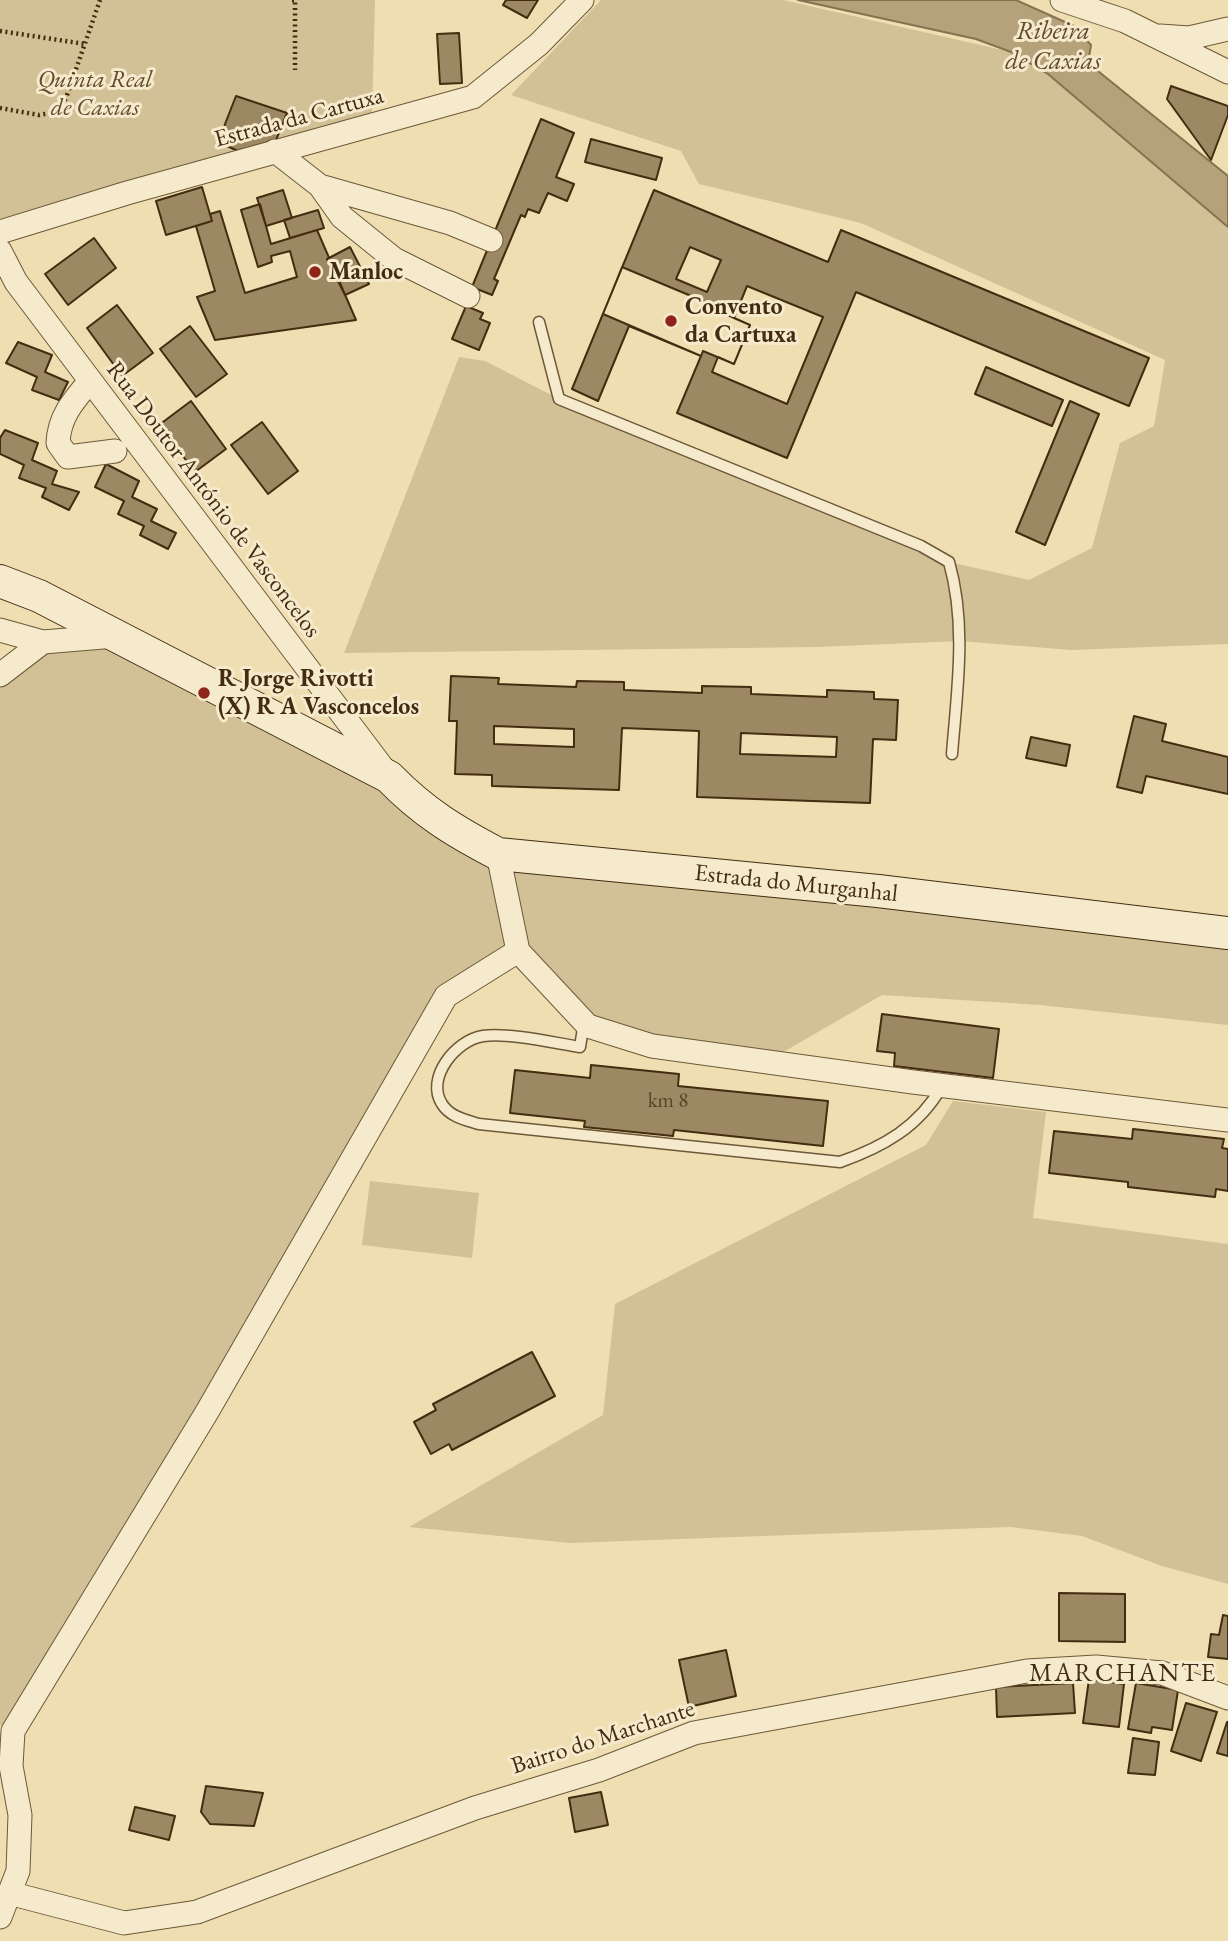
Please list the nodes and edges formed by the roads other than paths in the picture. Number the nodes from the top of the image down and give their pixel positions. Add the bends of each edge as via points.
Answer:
1 (582, 0) edge
2 (1063, 0) edge
3 (1076, 0) edge
4 (1106, 0) edge
5 (1125, 21) junction
6 (1228, 29) edge
7 (1153, 36) junction
8 (1228, 72) edge
9 (275, 152) junction
10 (320, 186) junction
11 (0, 232) edge
12 (491, 240) dead end
13 (0, 251) edge
14 (468, 296) dead end
15 (539, 322) dead end
16 (90, 381) junction
17 (115, 451) dead end
18 (0, 581) edge
19 (0, 630) edge
20 (115, 636) junction
21 (43, 642) junction
22 (0, 675) edge
23 (952, 754) dead end
24 (389, 777) junction
25 (498, 854) junction
26 (1228, 933) edge
27 (517, 951) junction
28 (584, 1022) junction
29 (942, 1086) junction
30 (1228, 1120) edge
31 (1228, 1698) edge
32 (9, 1893) junction
33 (0, 1917) edge

1 - 9 street, Estrada da Cartuxa via 539,44 473,97
2 - 3 street
2 - 5 street
4 - 5 street
5 - 7 street
6 - 7 street via 1189,38
7 - 8 street
9 - 10 street
9 - 11 street, Estrada da Cartuxa
10 - 12 street via 450,223
10 - 14 street via 342,217 394,259
13 - 16 street, Rua Doutor António de Vasconcelos via 16,282
15 - 23 lane via 559,399 920,546 949,562 958,594 960,641
16 - 17 street via 69,405 58,428 58,443 68,457
16 - 24 street, Rua Doutor António de Vasconcelos
18 - 20 street, Estrada do Murganhal
19 - 21 street
20 - 21 street
20 - 24 street, Estrada do Murganhal
21 - 22 street
24 - 25 street, Estrada do Murganhal via 418,807
25 - 26 street, Estrada do Murganhal via 878,891
25 - 27 street
27 - 28 street
27 - 32 street via 446,996 207,1412 13,1731 11,1766 20,1815 18,1871
28 - 29 street via 652,1046
28 - 29 lane via 580,1047 482,1036 462,1047 445,1062 436,1081 441,1103 451,1115 479,1124 840,1163 872,1151 921,1118
29 - 30 street
31 - 32 street, Bairro do Marchante via 1162,1673 1096,1667 1027,1671 694,1733 599,1770 475,1808 197,1912 124,1923
32 - 33 street

